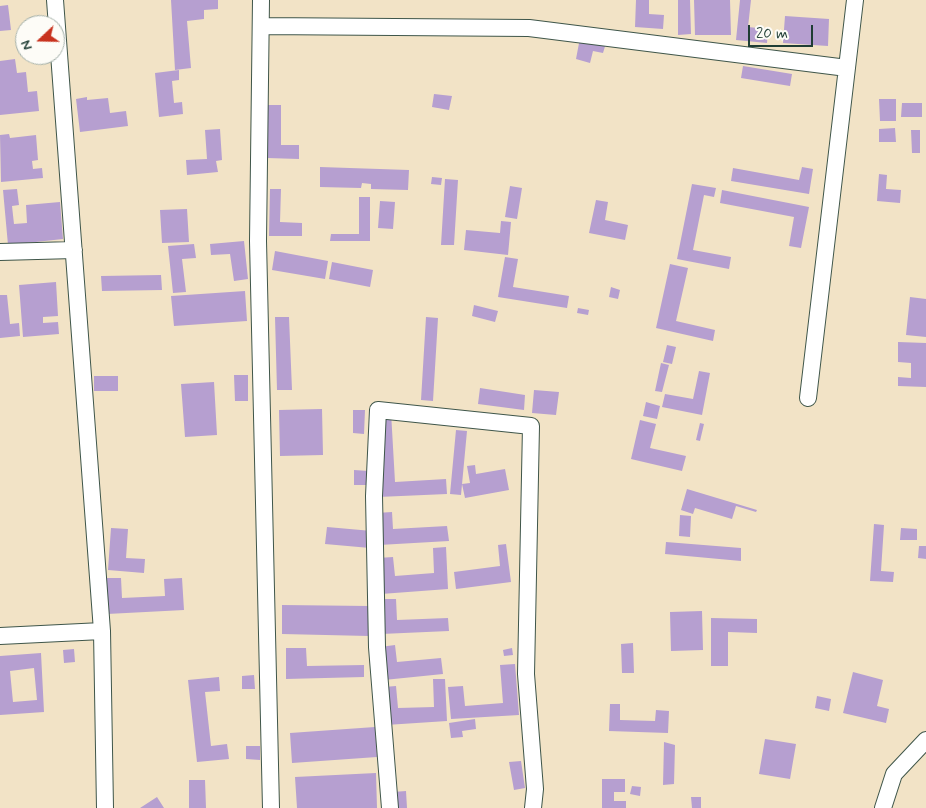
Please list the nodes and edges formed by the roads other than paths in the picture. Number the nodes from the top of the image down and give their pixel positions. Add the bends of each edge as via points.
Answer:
1 (55, 0) edge
2 (261, 0) edge
3 (855, 0) edge
4 (261, 26) junction
5 (847, 68) junction
6 (74, 250) junction
7 (0, 252) edge
8 (808, 398) dead end
9 (102, 631) junction
10 (0, 636) edge
11 (926, 740) edge
12 (105, 808) edge
13 (270, 808) edge
14 (390, 808) edge
15 (533, 808) edge
16 (883, 808) edge

1 - 6 street
2 - 4 street
3 - 5 street
4 - 5 street via 529,28
4 - 13 street via 258,241
5 - 8 street
6 - 7 street
6 - 9 street
9 - 10 street
9 - 12 street
11 - 16 street via 894,774
14 - 15 street via 376,647 374,496 378,410 531,426 526,674 535,789

